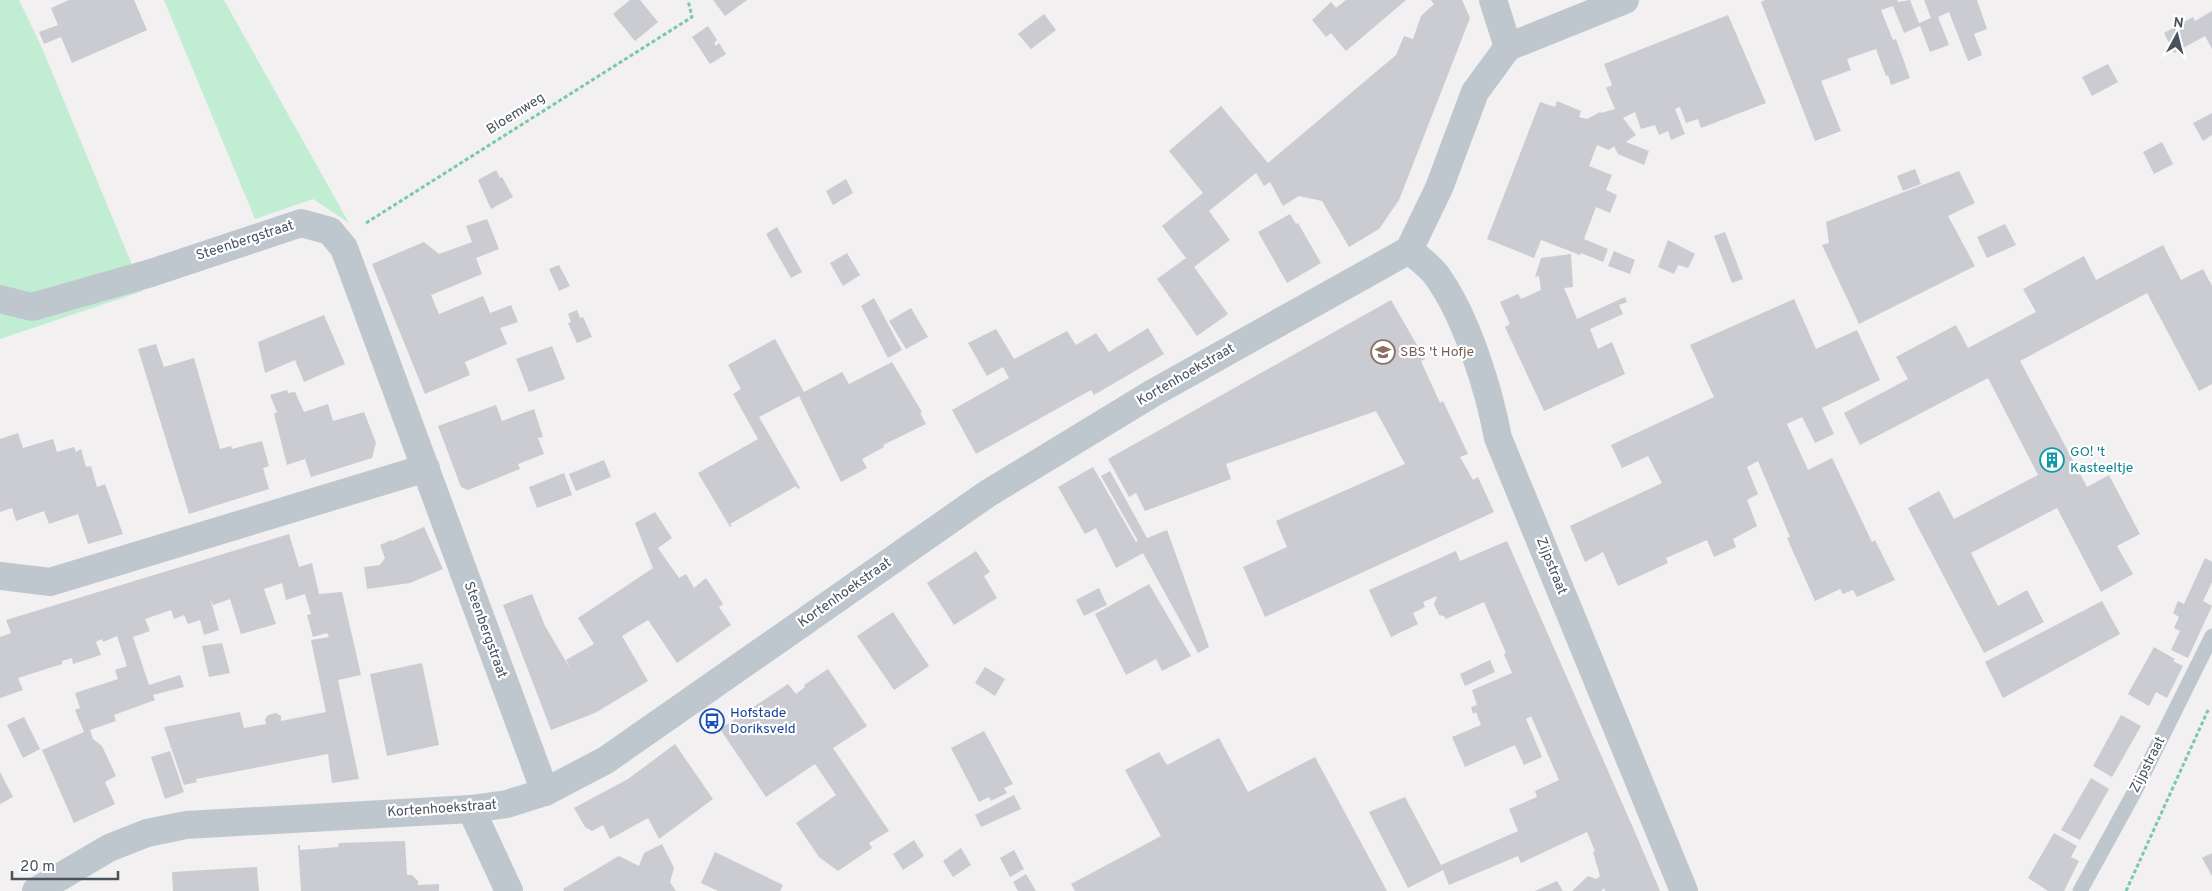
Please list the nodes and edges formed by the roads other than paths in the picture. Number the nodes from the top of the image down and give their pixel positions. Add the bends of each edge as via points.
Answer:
1 (1493, 0) edge
2 (1625, 0) edge
3 (1508, 47) junction
4 (1408, 250) junction
5 (0, 299) edge
6 (426, 468) junction
7 (0, 576) edge
8 (2212, 636) edge
9 (545, 792) junction
10 (472, 809) junction
11 (36, 891) edge
12 (509, 891) edge
13 (1684, 891) edge
14 (2080, 891) edge

1 - 3 street
2 - 3 street
3 - 4 street via 1475,92 1439,188
4 - 9 street, Kortenhoekstraat via 1153,393 987,494 606,760
4 - 13 street, Zijpstraat via 1436,275 1457,312 1485,380 1498,438
5 - 6 street, Steenbergstraat via 32,307 150,273 302,223 330,231 344,248
6 - 7 street via 50,582
6 - 9 street, Steenbergstraat
8 - 14 lane, Zijpstraat via 2135,791
9 - 10 street, Kortenhoekstraat via 507,804
10 - 11 street, Kortenhoekstraat via 186,825 147,833 109,848
10 - 12 street

